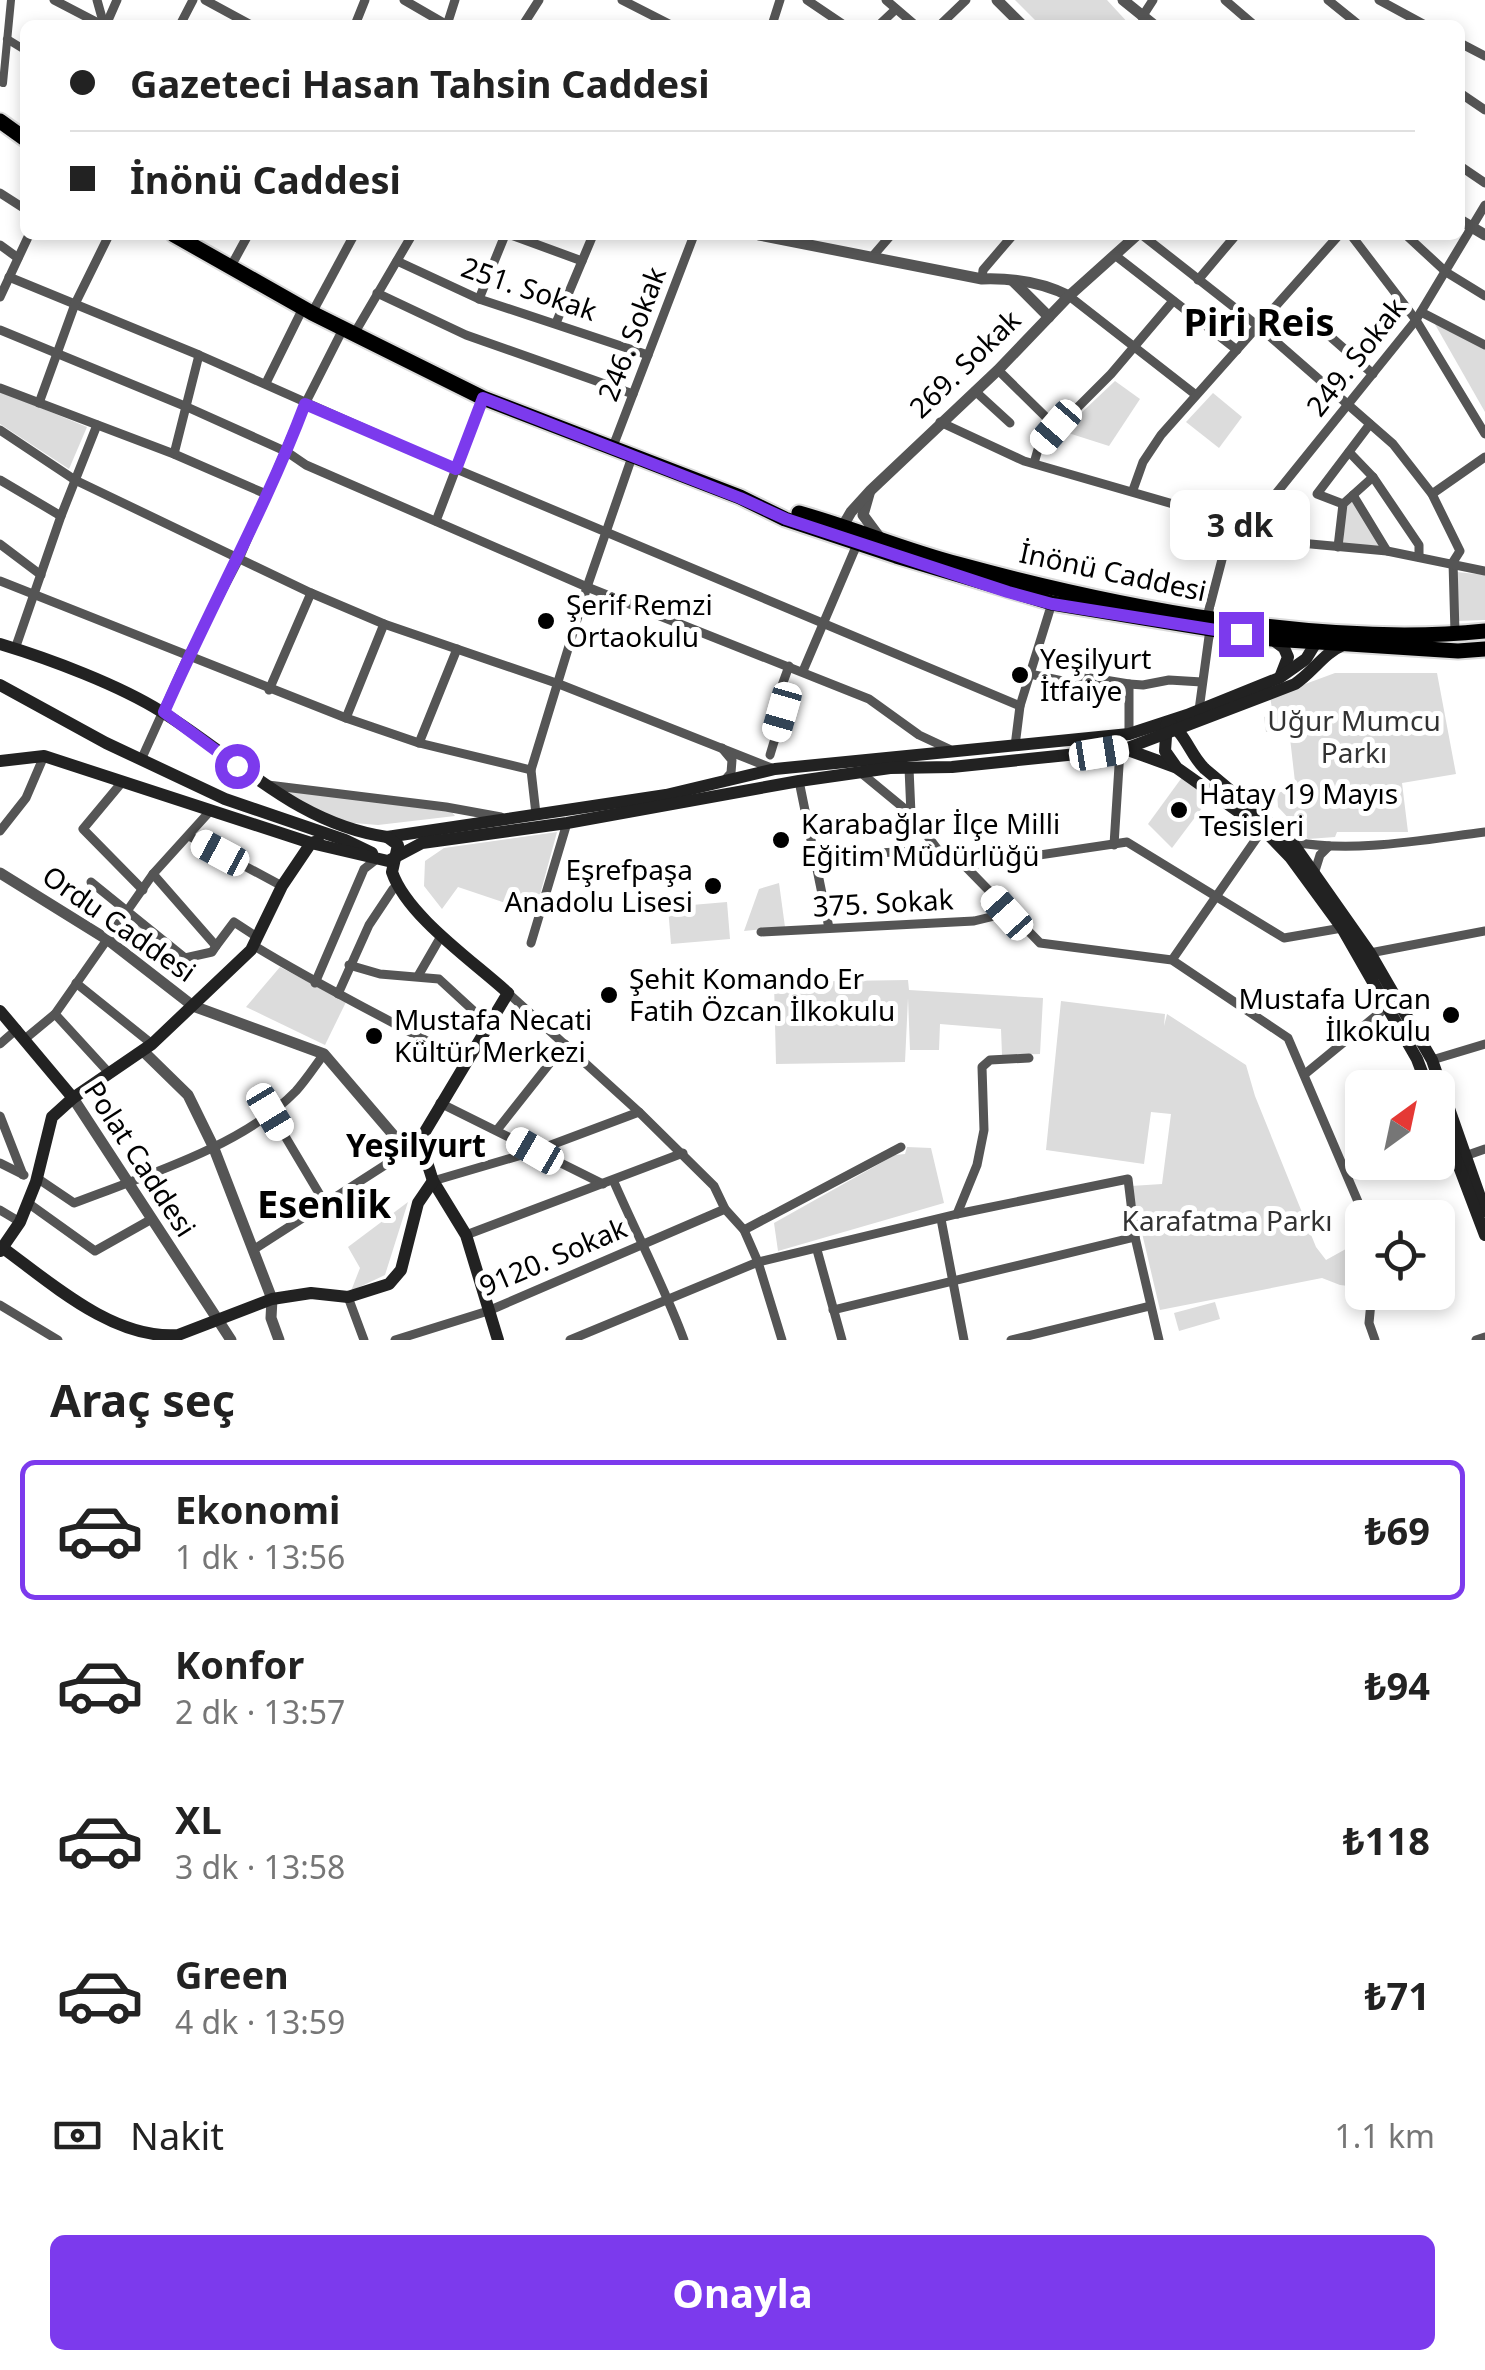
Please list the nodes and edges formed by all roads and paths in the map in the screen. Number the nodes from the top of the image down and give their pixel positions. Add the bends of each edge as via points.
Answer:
1 (12, 0) edge
2 (54, 0) edge
3 (205, 0) edge
4 (404, 0) edge
5 (622, 0) edge
6 (807, 0) edge
7 (886, 0) edge
8 (966, 0) edge
9 (996, 0) edge
10 (1123, 0) edge
11 (1153, 0) edge
12 (1225, 0) edge
13 (1328, 0) edge
14 (1379, 0) edge
15 (896, 8) junction
16 (1142, 17) junction
17 (94, 20) edge
18 (242, 20) edge
19 (438, 20) edge
20 (661, 20) edge
21 (837, 20) edge
22 (884, 20) edge
23 (909, 20) edge
24 (945, 20) edge
25 (1013, 20) edge
26 (1146, 20) edge
27 (1248, 20) edge
28 (1344, 20) edge
29 (1415, 20) edge
30 (8, 39) junction
31 (20, 47) edge
32 (3, 83) dead end
33 (1485, 205) edge
34 (1465, 223) edge
35 (1472, 228) junction
36 (1485, 234) edge
37 (27, 240) edge
38 (107, 240) edge
39 (182, 240) edge
40 (245, 240) edge
41 (351, 240) edge
42 (409, 240) edge
43 (506, 240) edge
44 (522, 240) edge
45 (591, 240) edge
46 (692, 240) edge
47 (783, 240) edge
48 (826, 240) edge
49 (887, 240) edge
50 (1009, 240) edge
51 (1134, 240) edge
52 (1146, 240) edge
53 (1232, 240) edge
54 (1335, 240) edge
55 (1355, 240) edge
56 (1411, 240) edge
57 (1465, 240) edge
58 (1465, 240) edge
59 (0, 245) edge
60 (822, 248) junction
61 (1116, 256) junction
62 (18, 258) junction
63 (872, 258) junction
64 (397, 261) junction
65 (582, 261) junction
66 (230, 268) junction
67 (1446, 272) junction
68 (9, 277) junction
69 (1010, 278) junction
70 (982, 279) junction
71 (1198, 280) junction
72 (377, 293) junction
73 (1069, 296) junction
74 (1485, 296) edge
75 (0, 297) edge
76 (479, 300) junction
77 (1174, 301) junction
78 (75, 304) junction
79 (307, 310) junction
80 (1419, 316) junction
81 (1050, 317) junction
82 (556, 323) junction
83 (1316, 324) dead end
84 (1258, 326) junction
85 (0, 330) edge
86 (349, 332) junction
87 (1135, 345) junction
88 (1485, 345) edge
89 (1238, 350) junction
90 (58, 352) junction
91 (200, 354) junction
92 (648, 355) junction
93 (998, 370) junction
94 (1373, 374) junction
95 (266, 383) junction
96 (0, 388) edge
97 (975, 391) junction
98 (633, 394) junction
99 (1196, 394) junction
100 (483, 398) junction
101 (38, 403) junction
102 (305, 404) junction
103 (1348, 404) junction
104 (188, 407) junction
105 (940, 422) junction
106 (1010, 423) dead end
107 (1370, 424) junction
108 (96, 425) junction
109 (1056, 427) junction
110 (0, 430) edge
111 (1485, 434) edge
112 (612, 449) junction
113 (287, 452) junction
114 (1349, 452) junction
115 (174, 454) junction
116 (632, 457) junction
117 (1485, 457) edge
118 (1034, 463) junction
119 (456, 469) junction
120 (1373, 477) junction
121 (0, 480) edge
122 (76, 480) junction
123 (871, 490) junction
124 (1133, 490) junction
125 (266, 494) junction
126 (1432, 494) junction
127 (1353, 495) junction
128 (1343, 504) junction
129 (61, 516) junction
130 (436, 521) junction
131 (1232, 521) junction
132 (1249, 528) junction
133 (607, 531) junction
134 (840, 531) junction
135 (880, 538) junction
136 (858, 542) junction
137 (0, 544) edge
138 (1338, 547) junction
139 (1387, 551) junction
140 (1419, 558) junction
141 (239, 559) junction
142 (1453, 562) junction
143 (1485, 571) edge
144 (41, 575) junction
145 (0, 581) edge
146 (587, 587) junction
147 (310, 593) junction
148 (35, 595) junction
149 (1052, 604) junction
150 (824, 622) junction
151 (1208, 623) junction
152 (384, 624) junction
153 (1485, 631) edge
154 (1455, 634) junction
155 (1272, 639) junction
156 (1322, 639) junction
157 (0, 644) edge
158 (1346, 644) junction
159 (15, 648) junction
160 (458, 649) junction
161 (1485, 649) edge
162 (188, 656) junction
163 (1321, 661) junction
164 (789, 666) junction
165 (803, 671) junction
166 (1030, 674) junction
167 (1280, 678) junction
168 (1202, 682) junction
169 (559, 684) junction
170 (1128, 684) junction
171 (0, 685) edge
172 (269, 690) junction
173 (1020, 706) junction
174 (1199, 710) junction
175 (164, 712) junction
176 (346, 718) junction
177 (1178, 730) junction
178 (1129, 734) junction
179 (419, 743) junction
180 (720, 746) junction
181 (1015, 746) junction
182 (1123, 749) junction
183 (0, 750) edge
184 (952, 751) junction
185 (770, 755) dead end
186 (44, 756) junction
187 (17, 759) junction
188 (141, 760) junction
189 (0, 761) edge
190 (910, 768) junction
191 (1177, 768) junction
192 (775, 769) junction
193 (531, 770) junction
194 (860, 772) junction
195 (724, 781) junction
196 (799, 781) junction
197 (123, 782) junction
198 (262, 784) junction
199 (211, 810) junction
200 (536, 814) junction
201 (910, 814) junction
202 (508, 818) junction
203 (567, 823) junction
204 (1263, 829) junction
205 (0, 832) edge
206 (355, 832) junction
207 (1485, 832) edge
208 (189, 836) junction
209 (387, 837) junction
210 (333, 838) junction
211 (311, 842) junction
212 (1292, 842) junction
213 (1114, 844) junction
214 (1328, 846) junction
215 (413, 848) junction
216 (938, 850) junction
217 (816, 856) junction
218 (378, 858) junction
219 (394, 858) junction
220 (965, 866) junction
221 (1315, 872) junction
222 (0, 873) edge
223 (154, 874) junction
224 (91, 882) dead end
225 (282, 886) junction
226 (394, 886) junction
227 (143, 890) junction
228 (1216, 894) junction
229 (126, 912) junction
230 (1007, 913) junction
231 (829, 928) junction
232 (1342, 928) junction
233 (1485, 931) edge
234 (762, 932) dead end
235 (440, 938) junction
236 (108, 940) junction
237 (255, 941) junction
238 (530, 943) dead end
239 (216, 946) junction
240 (456, 946) junction
241 (1370, 953) junction
242 (1172, 960) junction
243 (349, 965) junction
244 (418, 976) junction
245 (76, 983) junction
246 (314, 983) junction
247 (508, 993) junction
248 (338, 994) junction
249 (192, 1006) junction
250 (1388, 1006) junction
251 (0, 1011) edge
252 (55, 1014) junction
253 (488, 1025) junction
254 (21, 1034) junction
255 (0, 1044) edge
256 (565, 1044) junction
257 (1485, 1044) edge
258 (148, 1047) junction
259 (324, 1054) junction
260 (1029, 1058) dead end
261 (1432, 1060) junction
262 (466, 1063) junction
263 (1422, 1070) edge
264 (110, 1074) junction
265 (1304, 1074) junction
266 (73, 1098) junction
267 (440, 1103) junction
268 (270, 1112) junction
269 (639, 1112) junction
270 (0, 1116) edge
271 (498, 1130) junction
272 (420, 1140) junction
273 (213, 1146) junction
274 (902, 1147) dead end
275 (1485, 1149) edge
276 (407, 1151) junction
277 (535, 1151) junction
278 (683, 1153) junction
279 (1455, 1156) edge
280 (1465, 1156) junction
281 (0, 1163) edge
282 (32, 1178) junction
283 (433, 1180) junction
284 (130, 1182) junction
285 (609, 1183) junction
286 (1357, 1200) edge
287 (28, 1202) junction
288 (326, 1205) junction
289 (726, 1209) junction
290 (0, 1210) edge
291 (1485, 1212) edge
292 (957, 1214) junction
293 (941, 1219) junction
294 (150, 1220) junction
295 (20, 1222) junction
296 (744, 1230) junction
297 (466, 1235) junction
298 (1485, 1235) edge
299 (1135, 1237) junction
300 (640, 1244) junction
301 (1, 1248) edge
302 (253, 1250) junction
303 (817, 1250) junction
304 (758, 1262) junction
305 (951, 1283) junction
306 (348, 1297) junction
307 (668, 1297) junction
308 (272, 1298) junction
309 (0, 1305) edge
310 (1150, 1306) junction
311 (833, 1310) junction
312 (1371, 1310) edge
313 (488, 1311) junction
314 (217, 1322) junction
315 (593, 1336) edge
316 (1485, 1337) edge
317 (161, 1338) edge
318 (410, 1338) edge
319 (58, 1340) edge
320 (231, 1340) edge
321 (279, 1340) edge
322 (364, 1340) edge
323 (395, 1340) edge
324 (498, 1340) edge
325 (570, 1340) edge
326 (684, 1340) edge
327 (782, 1340) edge
328 (842, 1340) edge
329 (964, 1340) edge
330 (1011, 1340) edge
331 (1159, 1340) edge
332 (1375, 1340) edge
333 (1476, 1340) edge

1 - 30 street
2 - 17 street
3 - 18 street
4 - 19 street
5 - 20 street
6 - 21 street
7 - 15 street
8 - 24 street
9 - 25 street
10 - 16 street
11 - 16 street
12 - 27 street
13 - 28 street
14 - 29 street
15 - 22 street
15 - 23 street
16 - 26 street
30 - 31 street
30 - 32 street
33 - 35 street, 249. Sokak
34 - 35 street
35 - 36 street
35 - 57 street, 249. Sokak
37 - 62 street
38 - 78 street
39 - 66 main road, İnönü Caddesi
40 - 66 street
41 - 79 street
42 - 64 street
43 - 76 street
44 - 65 street
45 - 65 street
46 - 92 street, 246. Sokak
47 - 60 street
48 - 60 street
49 - 63 street
50 - 70 street
51 - 61 street, 269. Sokak
52 - 71 street
53 - 71 street
54 - 84 street
55 - 80 street
56 - 67 street
58 - 67 street, 249. Sokak
59 - 62 street
60 - 63 street
61 - 73 street, 269. Sokak
61 - 77 street
62 - 68 street
63 - 70 street
64 - 72 street
64 - 76 street, 251. Sokak
65 - 82 street
66 - 79 main road, İnönü Caddesi
67 - 74 street
67 - 80 street, 249. Sokak
68 - 75 street
68 - 78 street
69 - 70 street
69 - 73 street
69 - 81 street
71 - 84 street
72 - 86 street
72 - 98 street via 466,335
73 - 81 street, 269. Sokak
73 - 87 street
76 - 82 street, 251. Sokak
77 - 87 street
77 - 89 street
78 - 90 street
78 - 91 street
79 - 86 main road, İnönü Caddesi
79 - 95 street
80 - 88 street
80 - 94 street, 249. Sokak
80 - 111 street
81 - 93 street, 269. Sokak
82 - 92 street, 251. Sokak
83 - 94 street
84 - 89 street
84 - 103 street
85 - 90 street
86 - 100 main road, İnönü Caddesi
86 - 102 street
87 - 99 street
87 - 109 street
89 - 99 street
90 - 101 street
90 - 104 street
91 - 95 street
91 - 104 street
92 - 98 street, 246. Sokak
93 - 97 street, 269. Sokak
93 - 109 street
94 - 103 street, 249. Sokak
95 - 102 street
96 - 101 street
97 - 105 street, 269. Sokak
97 - 106 street
98 - 112 street, 246. Sokak
99 - 124 street via 1142,462
100 - 112 main road, İnönü Caddesi
100 - 119 street
101 - 108 street
102 - 113 street
102 - 119 street
103 - 107 street
103 - 132 street, 249. Sokak
104 - 113 street
104 - 115 street
105 - 118 street
105 - 123 street, 269. Sokak
107 - 114 street
107 - 126 street
108 - 115 street
108 - 122 street
109 - 118 street
110 - 122 street
112 - 116 main road, İnönü Caddesi
113 - 125 street
113 - 130 street
114 - 120 street
114 - 128 street via 1316,494
115 - 125 street
116 - 133 street
116 - 134 main road, İnönü Caddesi
117 - 126 street
118 - 124 street
119 - 130 street
119 - 133 street
120 - 127 street
120 - 140 street via 1419,545
121 - 129 street
122 - 129 street
122 - 141 street
123 - 134 street, 269. Sokak
123 - 135 street via 863,516
124 - 131 street
125 - 141 street
126 - 142 street via 1460,551
127 - 128 street
127 - 139 street
128 - 138 street
129 - 144 street
130 - 146 street
131 - 132 street
131 - 151 street
132 - 138 street via 1256,539
133 - 146 street
133 - 150 street
134 - 135 main road, İnönü Caddesi
134 - 136 main road, İnönü Caddesi
135 - 151 main road, İnönü Caddesi via 956,564
136 - 149 main road, İnönü Caddesi
136 - 150 street
137 - 144 street
138 - 139 street
139 - 140 street
140 - 142 street
141 - 147 street
141 - 162 street
142 - 143 street
142 - 154 street
144 - 148 street
145 - 148 street
146 - 164 street
146 - 169 street
147 - 152 street
147 - 172 street
148 - 159 street
148 - 162 street
149 - 151 main road, İnönü Caddesi
149 - 166 street
150 - 165 street
150 - 173 street
151 - 155 main road, İnönü Caddesi
151 - 156 main road, İnönü Caddesi
151 - 168 street
152 - 160 street
152 - 176 street
153 - 154 main road, İnönü Caddesi
154 - 156 main road, İnönü Caddesi
155 - 156 main road, İnönü Caddesi
155 - 167 main road via 1288,656
156 - 158 main road, İnönü Caddesi
156 - 163 main road
156 - 167 main road
157 - 159 main road
158 - 161 main road, İnönü Caddesi
158 - 163 main road
159 - 175 main road
160 - 169 street
160 - 179 street
162 - 172 street
162 - 175 street
163 - 177 main road via 1295,684
164 - 165 street
164 - 185 street via 776,702 782,712
165 - 184 street via 869,699
166 - 170 street
166 - 173 street
167 - 174 main road
168 - 170 street
168 - 174 street
169 - 180 street
169 - 193 street
170 - 178 street
171 - 188 main road
172 - 176 street
173 - 181 street
174 - 177 main road
175 - 188 street
175 - 198 main road
176 - 179 street
177 - 178 main road
177 - 182 main road
177 - 191 main road via 1164,750
177 - 212 main road via 1204,769
178 - 181 main road
179 - 193 street
180 - 192 street
180 - 195 street via 732,760
181 - 184 main road
182 - 190 main road
182 - 191 main road
182 - 213 street
183 - 187 street
184 - 192 main road
186 - 187 main road
186 - 197 main road
186 - 205 street via 26,798
187 - 189 main road
188 - 210 main road via 224,800
190 - 194 main road
190 - 201 street
191 - 204 main road
192 - 195 main road
193 - 200 street
194 - 196 main road
194 - 201 street
195 - 200 main road
196 - 203 main road
196 - 217 street
197 - 199 main road
197 - 227 street via 83,829
198 - 202 street
198 - 206 main road
199 - 208 street
199 - 211 main road
200 - 202 main road
201 - 216 street
202 - 209 main road
203 - 215 main road
203 - 238 street
204 - 228 street
204 - 232 main road
206 - 209 main road
206 - 210 main road
207 - 214 street
208 - 223 street
208 - 225 street
209 - 218 main road via 375,846
209 - 219 main road via 398,846
210 - 211 main road
210 - 218 main road
211 - 218 main road
211 - 225 main road
212 - 214 street
212 - 221 main road
213 - 220 street
213 - 228 street via 1126,842
214 - 221 street
215 - 219 main road
215 - 226 main road
216 - 217 street
216 - 220 street
217 - 231 street
218 - 219 main road
218 - 226 main road
218 - 246 street via 364,869
219 - 226 main road
220 - 230 street
221 - 241 main road
222 - 236 street, Ordu Caddesi
223 - 227 street
223 - 239 street
224 - 229 street
225 - 237 main road
226 - 235 main road via 409,912
226 - 240 main road
226 - 243 street
227 - 229 street
228 - 232 street via 1284,938
228 - 242 street
229 - 236 street
229 - 239 street via 185,958
230 - 231 street, 375. Sokak via 974,921
230 - 242 street via 1040,944
231 - 234 street, 375. Sokak
232 - 250 main road
233 - 241 street
235 - 240 main road
235 - 244 street
236 - 245 street
236 - 249 street, Ordu Caddesi
237 - 239 street via 234,922
237 - 246 street
237 - 249 main road
240 - 247 main road
241 - 261 main road
242 - 265 street via 1288,1038
243 - 244 street
243 - 248 street
244 - 253 street via 438,980
245 - 252 street
245 - 258 street
246 - 248 street
247 - 253 main road
247 - 256 street
248 - 262 street
249 - 258 main road
249 - 259 street, Ordu Caddesi
250 - 263 main road
250 - 265 street
251 - 254 main road, Polat Caddesi
252 - 254 street
252 - 264 street
253 - 262 main road
254 - 255 street
254 - 266 main road, Polat Caddesi
256 - 269 street
256 - 271 street
257 - 261 street
258 - 264 main road
258 - 273 street via 188,1095
259 - 268 street via 296,1092
259 - 276 street, Ordu Caddesi
260 - 292 street via 992,1054 982,1068 984,1130
261 - 280 main road
262 - 267 main road
264 - 266 main road
265 - 286 street
266 - 282 main road via 52,1118
266 - 284 street, Polat Caddesi
267 - 271 street
267 - 272 main road
268 - 273 street
268 - 288 street
269 - 277 street
269 - 278 street
270 - 282 street
271 - 277 street
272 - 276 street
272 - 283 main road
273 - 284 street
273 - 302 street
274 - 296 street
275 - 280 street
276 - 288 street
277 - 283 street
277 - 285 street
278 - 285 street
278 - 289 street
279 - 298 main road
280 - 291 main road
281 - 282 street
282 - 284 street via 74,1203
282 - 287 main road
283 - 297 main road
283 - 306 main road via 418,1203 401,1270 390,1284
284 - 294 street, Polat Caddesi
285 - 297 street
285 - 300 street
287 - 294 street via 95,1251
287 - 295 main road
288 - 302 street
289 - 296 street
289 - 300 street, 9120. Sokak
290 - 295 street
292 - 293 street
292 - 299 street via 1128,1178
293 - 303 street
293 - 305 street
294 - 314 street, Polat Caddesi
295 - 301 main road
296 - 304 street
297 - 313 main road
299 - 305 street
299 - 310 street
300 - 307 street
300 - 313 street, 9120. Sokak
301 - 317 main road via 86,1308
302 - 308 street
303 - 304 street
303 - 311 street
304 - 307 street
304 - 327 street
305 - 311 street
305 - 329 street
306 - 308 main road
306 - 322 street
307 - 315 street
307 - 326 street
308 - 314 main road
308 - 321 street
309 - 319 street
310 - 330 street
310 - 331 street
311 - 328 street
312 - 332 street
313 - 318 street, 9120. Sokak
313 - 324 main road
314 - 317 main road
314 - 320 street, Polat Caddesi
315 - 325 street
316 - 333 street
318 - 323 street, 9120. Sokak

